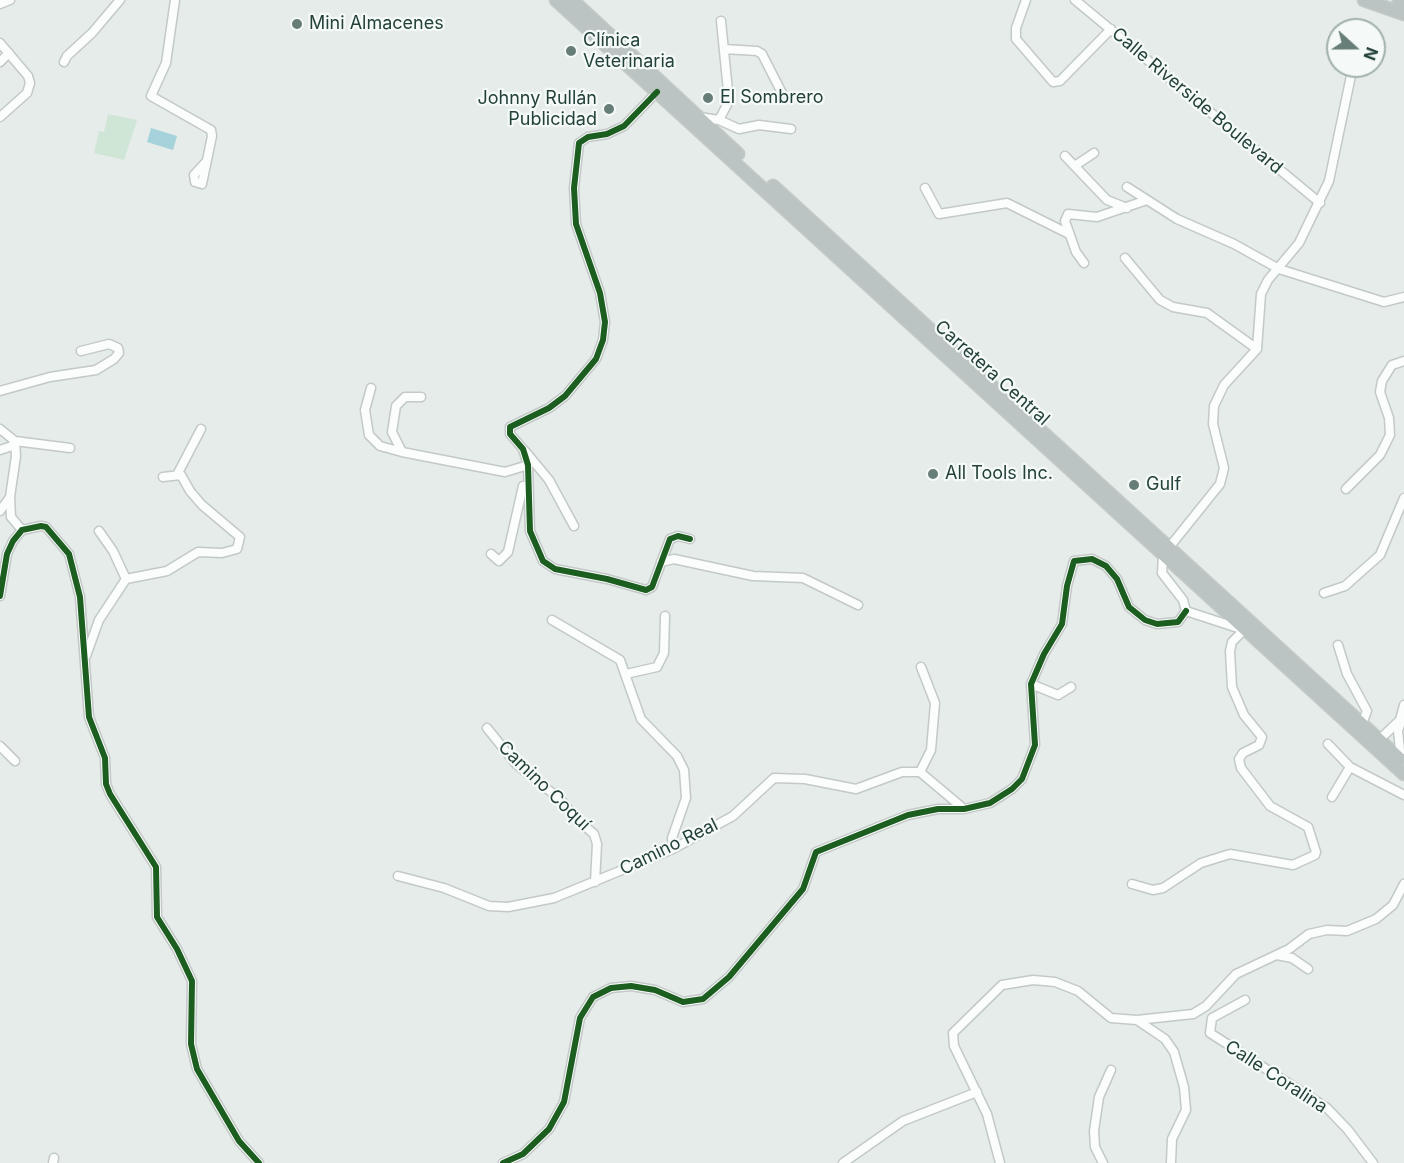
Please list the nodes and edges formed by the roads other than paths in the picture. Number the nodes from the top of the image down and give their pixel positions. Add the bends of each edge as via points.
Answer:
1 (10, 0) edge
2 (120, 0) edge
3 (175, 0) edge
4 (543, 0) edge
5 (1026, 0) edge
6 (1075, 0) edge
7 (1364, 0) edge
8 (1399, 0) edge
9 (1404, 2) edge
10 (564, 3) edge
11 (0, 4) edge
12 (1404, 14) edge
13 (721, 21) dead end
14 (1111, 29) junction
15 (0, 43) edge
16 (724, 49) junction
17 (9, 53) junction
18 (0, 62) edge
19 (64, 62) dead end
20 (1351, 78) edge
21 (657, 92) junction
22 (782, 93) dead end
23 (0, 117) edge
24 (698, 117) junction
25 (718, 120) junction
26 (791, 129) dead end
27 (1094, 153) dead end
28 (1065, 156) dead end
29 (206, 162) dead end
30 (1076, 165) junction
31 (1126, 187) dead end
32 (925, 188) dead end
33 (1147, 200) junction
34 (1320, 203) junction
35 (1127, 208) junction
36 (1069, 234) junction
37 (1125, 258) dead end
38 (1084, 263) dead end
39 (1279, 269) junction
40 (1404, 297) edge
41 (1257, 349) junction
42 (81, 351) dead end
43 (1404, 361) edge
44 (371, 388) dead end
45 (0, 391) edge
46 (421, 397) dead end
47 (0, 429) edge
48 (201, 429) dead end
49 (15, 441) junction
50 (70, 448) dead end
51 (523, 449) junction
52 (0, 450) edge
53 (402, 452) junction
54 (526, 467) junction
55 (178, 473) junction
56 (163, 477) dead end
57 (1346, 489) dead end
58 (10, 497) junction
59 (1404, 498) edge
60 (0, 511) edge
61 (1400, 512) edge
62 (574, 526) dead end
63 (22, 530) junction
64 (99, 531) dead end
65 (690, 538) dead end
66 (1166, 552) junction
67 (491, 554) dead end
68 (661, 562) junction
69 (126, 579) junction
70 (1323, 593) dead end
71 (0, 596) edge
72 (858, 605) dead end
73 (1186, 611) junction
74 (665, 616) dead end
75 (552, 620) dead end
76 (1244, 630) junction
77 (1338, 645) dead end
78 (84, 660) junction
79 (921, 667) dead end
80 (626, 674) junction
81 (1031, 684) junction
82 (1071, 687) dead end
83 (1404, 705) edge
84 (1404, 711) edge
85 (1400, 720) junction
86 (1362, 724) junction
87 (487, 728) dead end
88 (1379, 740) junction
89 (1328, 744) dead end
90 (0, 746) edge
91 (15, 761) dead end
92 (1402, 761) edge
93 (1350, 766) junction
94 (920, 772) junction
95 (1404, 774) edge
96 (1404, 795) edge
97 (1332, 797) dead end
98 (964, 809) junction
99 (673, 849) junction
100 (398, 876) dead end
101 (595, 882) junction
102 (1132, 884) dead end
103 (1404, 884) edge
104 (1277, 955) junction
105 (1308, 969) dead end
106 (1245, 1000) dead end
107 (1137, 1020) junction
108 (1111, 1070) dead end
109 (977, 1092) junction
110 (259, 1163) edge
111 (503, 1163) edge
112 (843, 1163) edge
113 (1000, 1163) edge
114 (1103, 1163) edge
115 (1171, 1163) edge
116 (1373, 1163) edge

1 - 11 street
2 - 19 street
3 - 29 street via 166,63 151,96 211,130
4 - 10 highway
5 - 14 street via 1016,39 1053,82 1060,81
6 - 14 street, Calle Riverside Boulevard
7 - 12 highway
8 - 9 highway
10 - 21 highway, Carretera Central
10 - 24 highway, Carretera Central
13 - 16 street
14 - 34 street, Calle Riverside Boulevard
15 - 17 street
16 - 22 street via 762,54
16 - 25 street via 729,100
17 - 18 street
17 - 23 street via 28,76 29,89
20 - 34 street via 1338,147
21 - 51 street via 624,126 579,143 574,189 576,224 600,293 605,322 603,340 596,359 565,396 510,427 510,434
21 - 66 highway, Carretera Central
24 - 25 street
24 - 66 highway, Carretera Central
25 - 26 street via 739,129 759,125
27 - 30 street
28 - 30 street
30 - 35 street via 1107,200
31 - 33 street
32 - 36 street via 939,214 1007,203
33 - 35 street
33 - 39 street
34 - 39 street via 1299,243
35 - 36 street via 1097,218 1068,214 1065,221
36 - 38 street
37 - 41 street via 1160,300 1173,307 1207,313
39 - 40 street via 1384,302
39 - 41 street via 1261,294
41 - 66 street via 1224,385 1214,406 1213,424 1224,468 1221,484
42 - 45 street via 109,344 118,348 119,353 96,370 40,379
43 - 57 street via 1392,365 1382,381 1380,392 1390,435 1380,455
44 - 53 street via 365,410 369,435 380,446
46 - 53 street via 405,397 396,406 392,432
47 - 49 street
48 - 55 street
49 - 50 street
49 - 52 street
49 - 58 street
51 - 54 street
51 - 62 street via 549,480
53 - 54 street via 505,472
54 - 67 street via 508,552 500,561
54 - 68 street via 530,531 543,561 555,569 646,590 652,587
55 - 56 street
55 - 69 street via 202,505 240,537 237,549 198,552 167,571
58 - 60 street
58 - 63 street via 11,517
59 - 61 street
61 - 70 street via 1380,555 1344,586
63 - 71 street via 7,554
63 - 78 street via 46,527 69,554 80,597
64 - 69 street
65 - 68 street via 670,539
66 - 73 street via 1162,573 1183,600
66 - 76 highway, Carretera Central
66 - 86 highway, Carretera Central
68 - 72 street via 674,559 753,576 802,578
69 - 78 street via 99,620
73 - 76 street
73 - 81 street via 1178,621 1157,624 1144,620 1129,607 1117,579 1106,566 1092,559 1078,559 1067,586 1062,624
74 - 80 street via 664,653 657,667
75 - 80 street via 620,660
76 - 95 highway, Carretera Central
76 - 102 street via 1234,638 1230,651 1232,687 1244,716 1262,737 1259,745 1243,753 1239,759 1241,768 1270,806 1308,827 1315,855 1284,865 1230,854 1201,863 1163,888 1153,890
77 - 86 street via 1347,674 1367,711
78 - 110 street via 89,717 105,758 110,794 156,867 157,917 192,981 191,1044 197,1070 239,1141
79 - 94 street via 935,703 931,750
80 - 99 street via 641,719 677,756 684,770 686,798 672,838
81 - 82 street via 1058,695
81 - 98 street via 1035,745 1022,779 990,803
83 - 85 street
84 - 85 street
85 - 88 street
85 - 92 street
86 - 88 highway, Carretera Central
87 - 101 street, Camino Coquí via 516,764 561,800 594,834
88 - 92 highway, Carretera Central
89 - 93 street
90 - 91 street
93 - 96 street
93 - 97 street
94 - 98 street
94 - 99 street, Camino Real via 902,772 856,789 805,779 774,778 733,816
98 - 111 street via 908,815 816,852 803,889 729,977 703,999 683,1002 655,990 631,986 611,988 593,997 579,1018 564,1102 549,1129 523,1154
99 - 101 street, Camino Real
100 - 101 street, Camino Real via 444,888 489,906 508,907 554,898
103 - 104 street via 1393,905 1376,919 1347,931 1314,931
104 - 105 street via 1292,958
104 - 107 street via 1236,974 1193,1014
106 - 116 street, Calle Coralina via 1212,1018 1210,1034 1327,1108
107 - 109 street via 1111,1018 1078,991 1055,982 1033,980 1002,985 953,1033 954,1046
107 - 115 street via 1165,1039 1174,1052 1184,1087 1186,1110 1172,1139
108 - 114 street via 1099,1096 1094,1131 1095,1147
109 - 112 street via 903,1121
109 - 113 street

